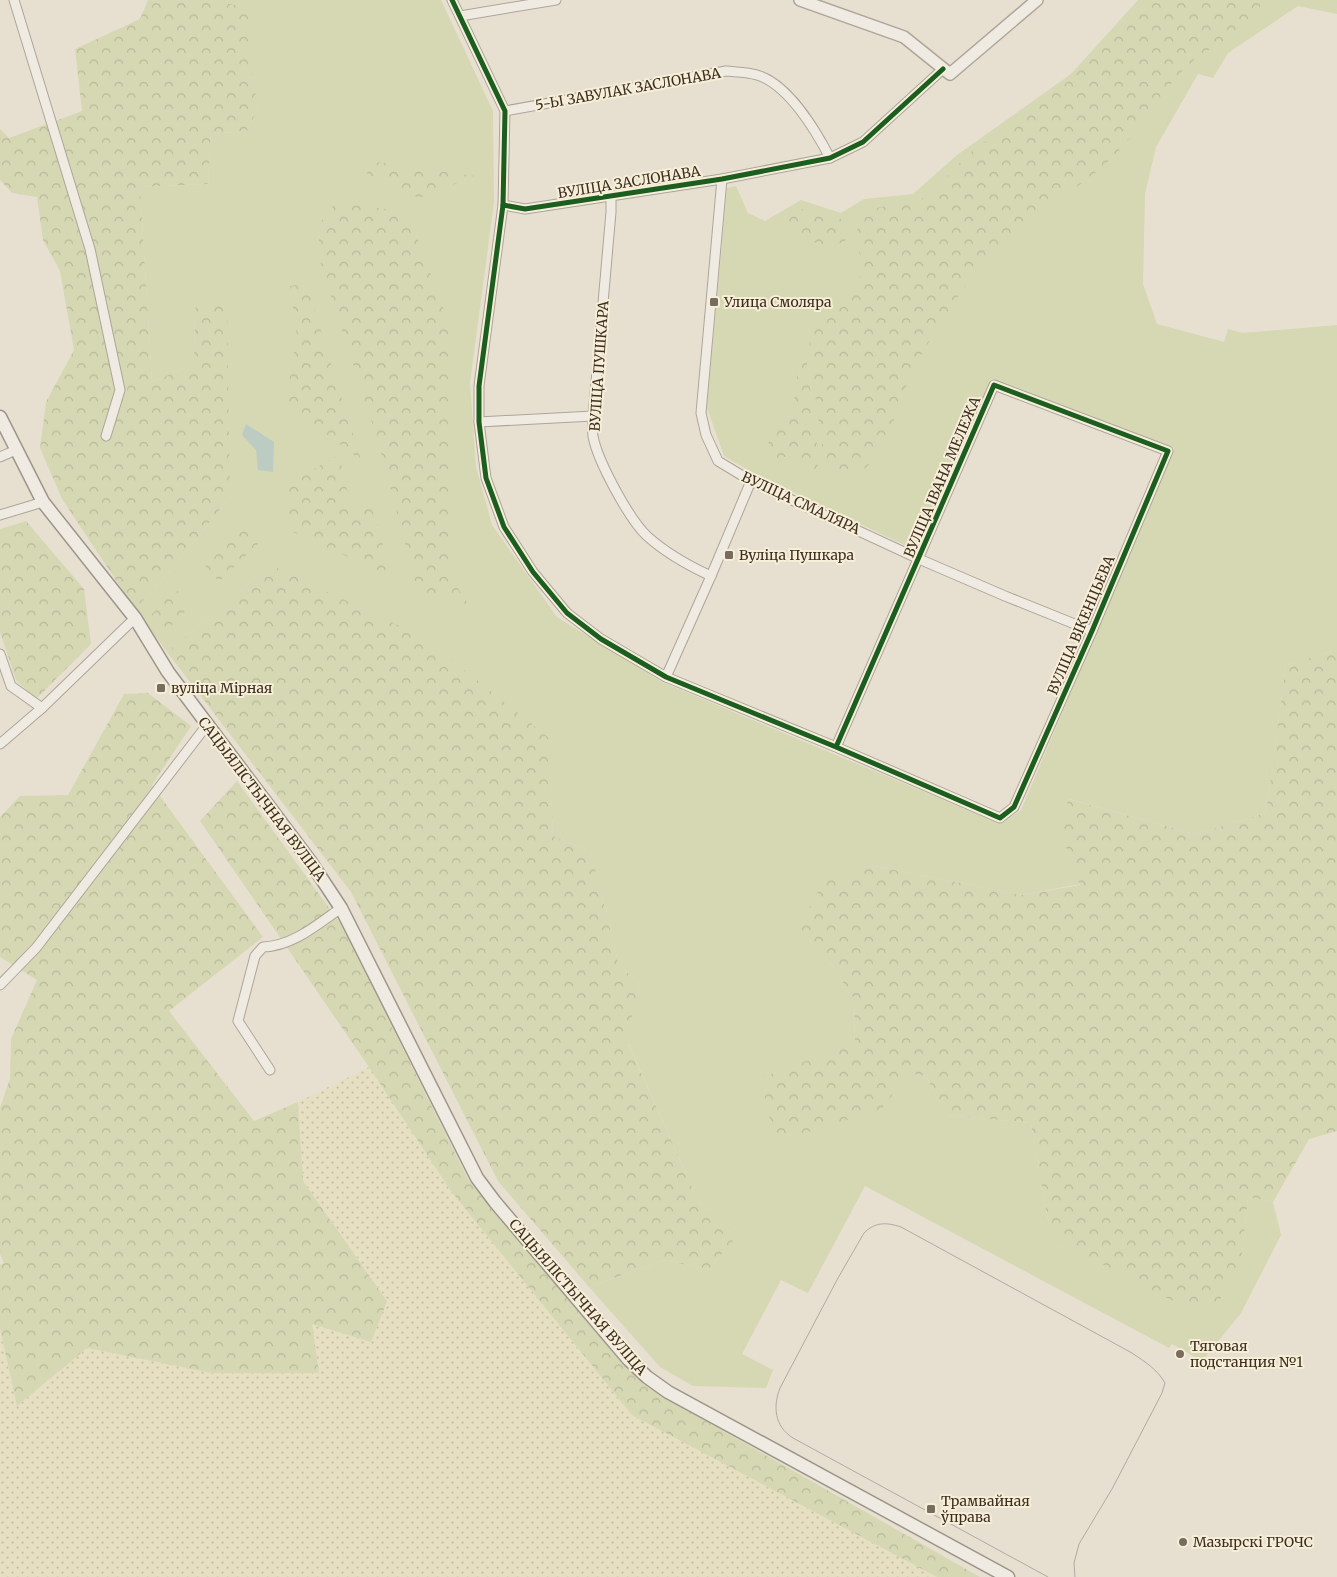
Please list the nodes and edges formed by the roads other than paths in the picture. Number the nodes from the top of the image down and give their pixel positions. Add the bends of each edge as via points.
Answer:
1 (14, 0) edge
2 (452, 0) edge
3 (556, 0) edge
4 (800, 0) edge
5 (1037, 0) edge
6 (460, 16) junction
7 (944, 69) junction
8 (505, 111) junction
9 (830, 158) junction
10 (722, 179) junction
11 (611, 195) junction
12 (502, 205) junction
13 (593, 416) junction
14 (0, 417) edge
15 (479, 422) junction
16 (106, 436) dead end
17 (16, 450) junction
18 (1168, 451) joint
19 (0, 457) edge
20 (751, 481) junction
21 (43, 502) junction
22 (0, 516) edge
23 (919, 559) junction
24 (712, 576) junction
25 (135, 618) junction
26 (1092, 631) junction
27 (0, 654) edge
28 (666, 677) junction
29 (42, 708) junction
30 (207, 725) junction
31 (0, 744) edge
32 (836, 747) junction
33 (341, 908) junction
34 (0, 985) edge
35 (270, 1070) dead end
36 (1008, 1577) edge

1 - 16 street via 90,249 120,390
2 - 6 street
3 - 6 street
4 - 7 street via 904,37
5 - 7 street, ВУЛІЦА ЗАСЛОНАВА via 950,74
6 - 8 street
7 - 9 street, ВУЛІЦА ЗАСЛОНАВА via 863,142
8 - 9 street, 5-Ы ЗАВУЛАК ЗАСЛОНАВА via 726,72 757,75 781,89 815,130
8 - 12 street
9 - 10 street, ВУЛІЦА ЗАСЛОНАВА
10 - 11 street, ВУЛІЦА ЗАСЛОНАВА
10 - 20 street, ВУЛІЦА СМАЛЯРА via 701,413 706,435 718,461
11 - 12 street, ВУЛІЦА ЗАСЛОНАВА via 526,209
11 - 13 street, ВУЛІЦА ПУШКАРА
12 - 15 street via 479,386
13 - 15 street
13 - 24 street, ВУЛІЦА ПУШКАРА via 593,436 601,458 622,502 646,535 681,562
14 - 17 main road, САЦЫЯЛІСТЫЧНАЯ ВУЛІЦА
15 - 28 street via 486,478 504,527 533,572 567,613 601,639
17 - 19 street
17 - 21 main road, САЦЫЯЛІСТЫЧНАЯ ВУЛІЦА
18 - 23 street, ВУЛІЦА ІВАНА МЕЛЕЖА via 994,386
18 - 26 street, ВУЛІЦА ВІКЕНЦЬЕВА
20 - 23 street, ВУЛІЦА СМАЛЯРА
20 - 24 street
21 - 22 street
21 - 25 main road, САЦЫЯЛІСТЫЧНАЯ ВУЛІЦА
23 - 26 street, ВУЛІЦА СМАЛЯРА
23 - 32 street, ВУЛІЦА ІВАНА МЕЛЕЖА
24 - 28 street
25 - 29 street
25 - 30 main road, САЦЫЯЛІСТЫЧНАЯ ВУЛІЦА via 168,672
26 - 32 street, ВУЛІЦА ВІКЕНЦЬЕВА via 1014,807 1000,818
27 - 29 street via 11,686
28 - 32 street
29 - 31 street
30 - 33 main road, САЦЫЯЛІСТЫЧНАЯ ВУЛІЦА via 310,861
30 - 34 street via 36,948
33 - 35 street via 296,938 275,947 263,947 255,956 238,1020
33 - 36 main road, САЦЫЯЛІСТЫЧНАЯ ВУЛІЦА via 477,1178 629,1360 668,1392

